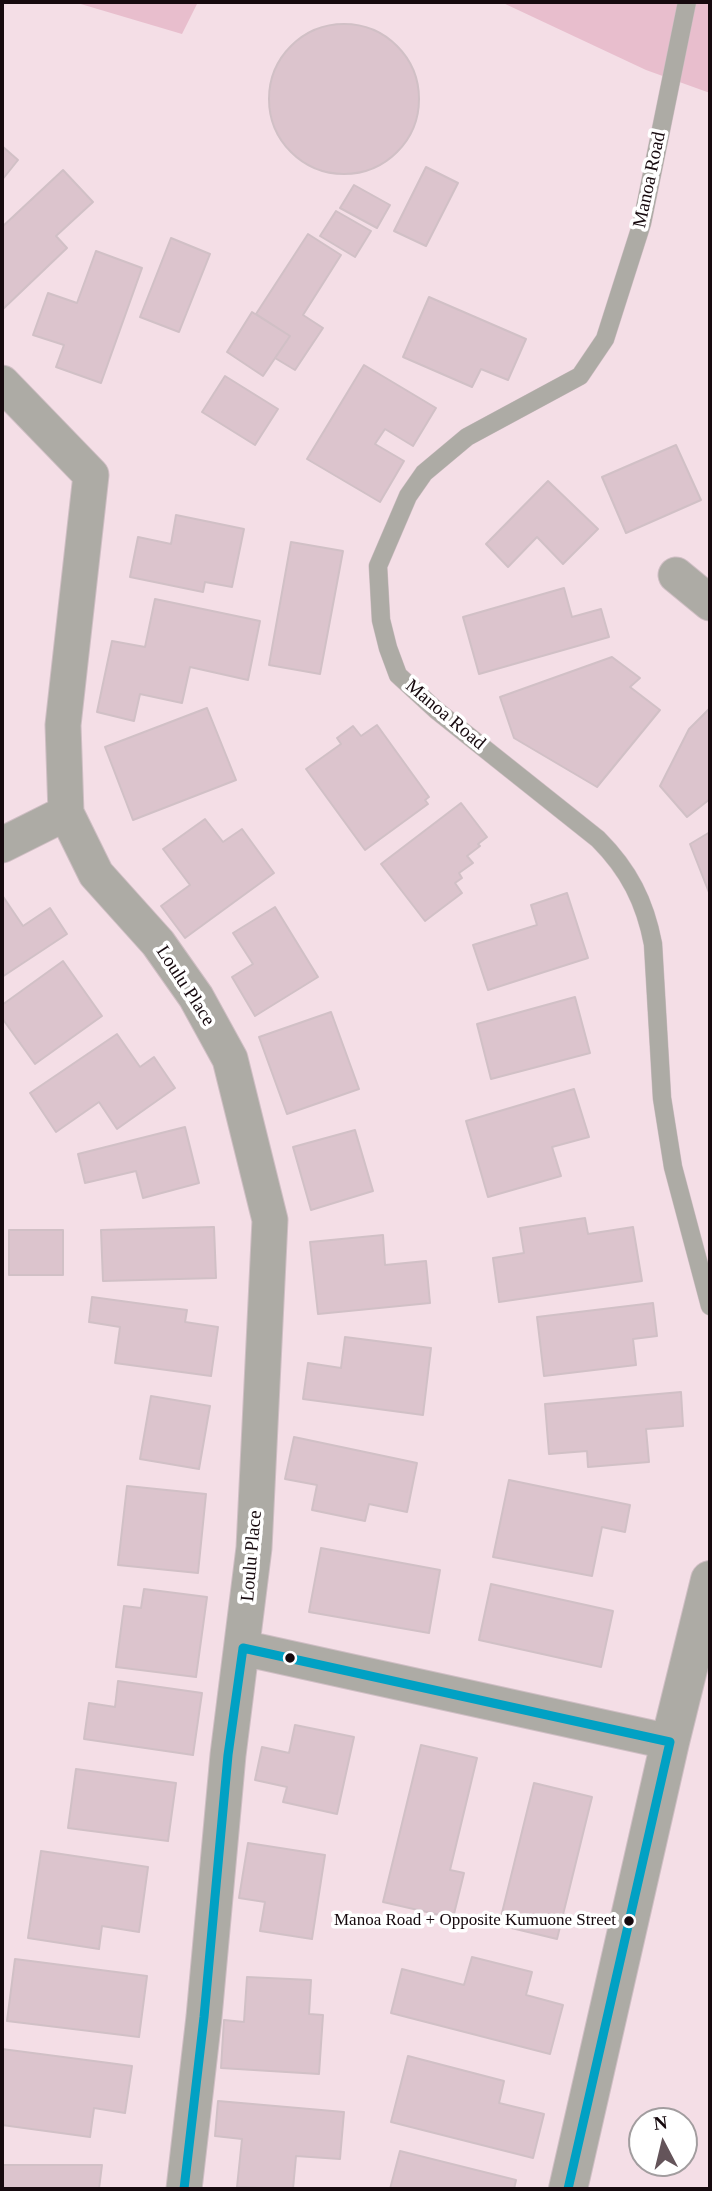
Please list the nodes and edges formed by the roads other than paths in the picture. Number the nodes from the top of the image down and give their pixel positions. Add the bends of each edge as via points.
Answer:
1 (687, 2) edge
2 (2, 383) edge
3 (676, 575) dead end
4 (710, 603) edge
5 (66, 813) junction
6 (2, 845) edge
7 (710, 1306) edge
8 (710, 1580) edge
9 (243, 1648) junction
10 (670, 1742) junction
11 (184, 2189) edge
12 (568, 2189) edge

1 - 7 lane, Manoa Road via 642,223 605,339 580,376 467,437 424,473 408,496 378,566 381,620 398,675 598,839 616,857 641,898 653,944 662,1098 673,1167
2 - 5 street, Loulu Place via 92,475 63,725
3 - 4 street
5 - 6 street
5 - 9 street, Loulu Place via 96,874 158,943 196,997 230,1059 270,1220 254,1548
8 - 10 street
9 - 10 street
9 - 11 street, Loulu Place
10 - 12 street

